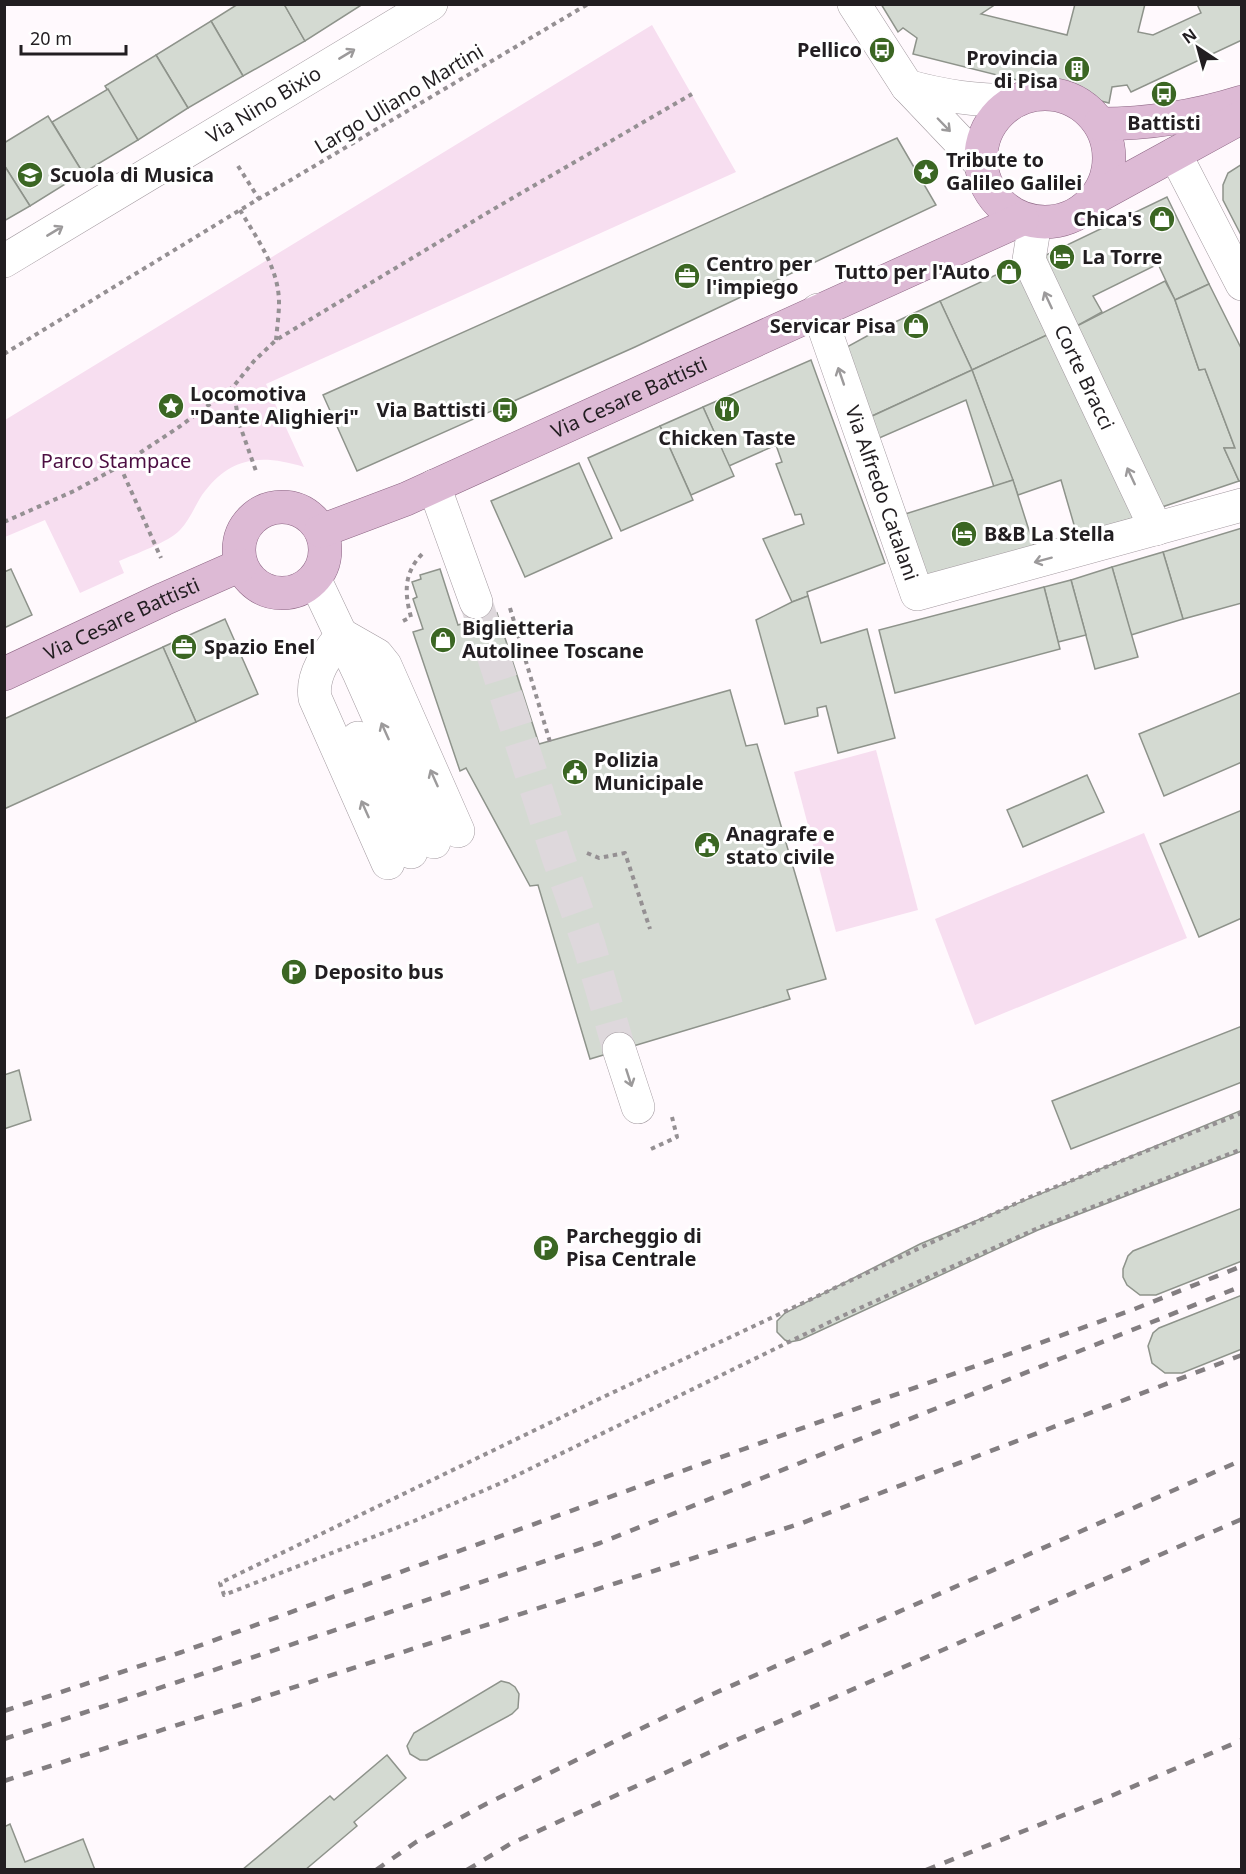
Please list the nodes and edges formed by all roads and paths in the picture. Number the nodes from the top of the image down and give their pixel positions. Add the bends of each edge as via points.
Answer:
1 (430, 4) edge
2 (588, 4) edge
3 (854, 4) edge
4 (907, 86) junction
5 (692, 94) dead end
6 (1015, 101) junction
7 (1242, 102) edge
8 (1242, 117) edge
9 (1100, 124) junction
10 (1175, 154) junction
11 (238, 166) dead end
12 (984, 176) junction
13 (1098, 196) junction
14 (259, 199) junction
15 (240, 210) junction
16 (1029, 220) junction
17 (933, 258) junction
18 (4, 261) edge
19 (1242, 285) edge
20 (818, 310) junction
21 (276, 340) junction
22 (4, 354) edge
23 (233, 387) junction
24 (120, 466) junction
25 (257, 474) dead end
26 (434, 486) junction
27 (1242, 505) edge
28 (4, 522) edge
29 (1156, 529) junction
30 (321, 531) junction
31 (429, 549) dead end
32 (160, 558) dead end
33 (241, 565) junction
34 (315, 580) junction
35 (491, 600) joint
36 (403, 621) dead end
37 (342, 635) junction
38 (4, 674) edge
39 (550, 742) dead end
40 (587, 853) dead end
41 (650, 929) dead end
42 (619, 1049) tunnel mouth
43 (638, 1107) dead end
44 (1242, 1113) edge
45 (1242, 1149) edge

18 -> 1 street, Via Nino Bixio
2 - 14 path, Largo Uliano Martini
3 - 4 street
4 - 6 street via 939,96
4 -> 12 street
5 - 21 path
6 - 9 main road via 1035,94 1054,94 1072,99
6 - 12 main road via 988,127 982,145
7 - 9 main road via 1165,121
8 - 10 main road
9 - 13 main road via 1108,141 1110,160
10 - 13 main road
10 - 19 street
11 - 14 path
12 - 16 main road via 996,200 1008,212
12 - 17 main road, Via Cesare Battisti via 979,205
13 - 16 main road via 1070,218 1053,222
14 - 15 path, Largo Uliano Martini
15 - 21 path via 276,277
15 - 22 path, Largo Uliano Martini
16 - 17 main road, Via Cesare Battisti
29 -> 16 street, Corte Bracci via 1029,260
17 - 20 main road, Via Cesare Battisti
20 - 26 main road, Via Cesare Battisti
29 -> 20 street, Via Alfredo Catalani via 917,594
21 - 23 path
23 - 24 path via 180,428
23 - 25 path
24 - 28 path
24 - 32 path
26 - 30 main road, Via Cesare Battisti
26 - 35 street
27 - 29 street, Via Alfredo Catalani
30 - 33 main road via 310,516 298,509 270,508 246,525 238,552
30 - 34 main road via 326,555
31 - 36 path via 408,574 411,617
33 - 34 main road via 248,578 273,592 287,593
33 - 38 main road, Via Cesare Battisti
34 - 37 street
35 - 39 path
37 - 37 street via 423,847 315,698 313,685
40 - 41 path via 600,858 625,853
42 -> 43 street
44 - 45 path via 1030,1197 599,1399 220,1583 224,1595 501,1483 840,1317 1038,1228

